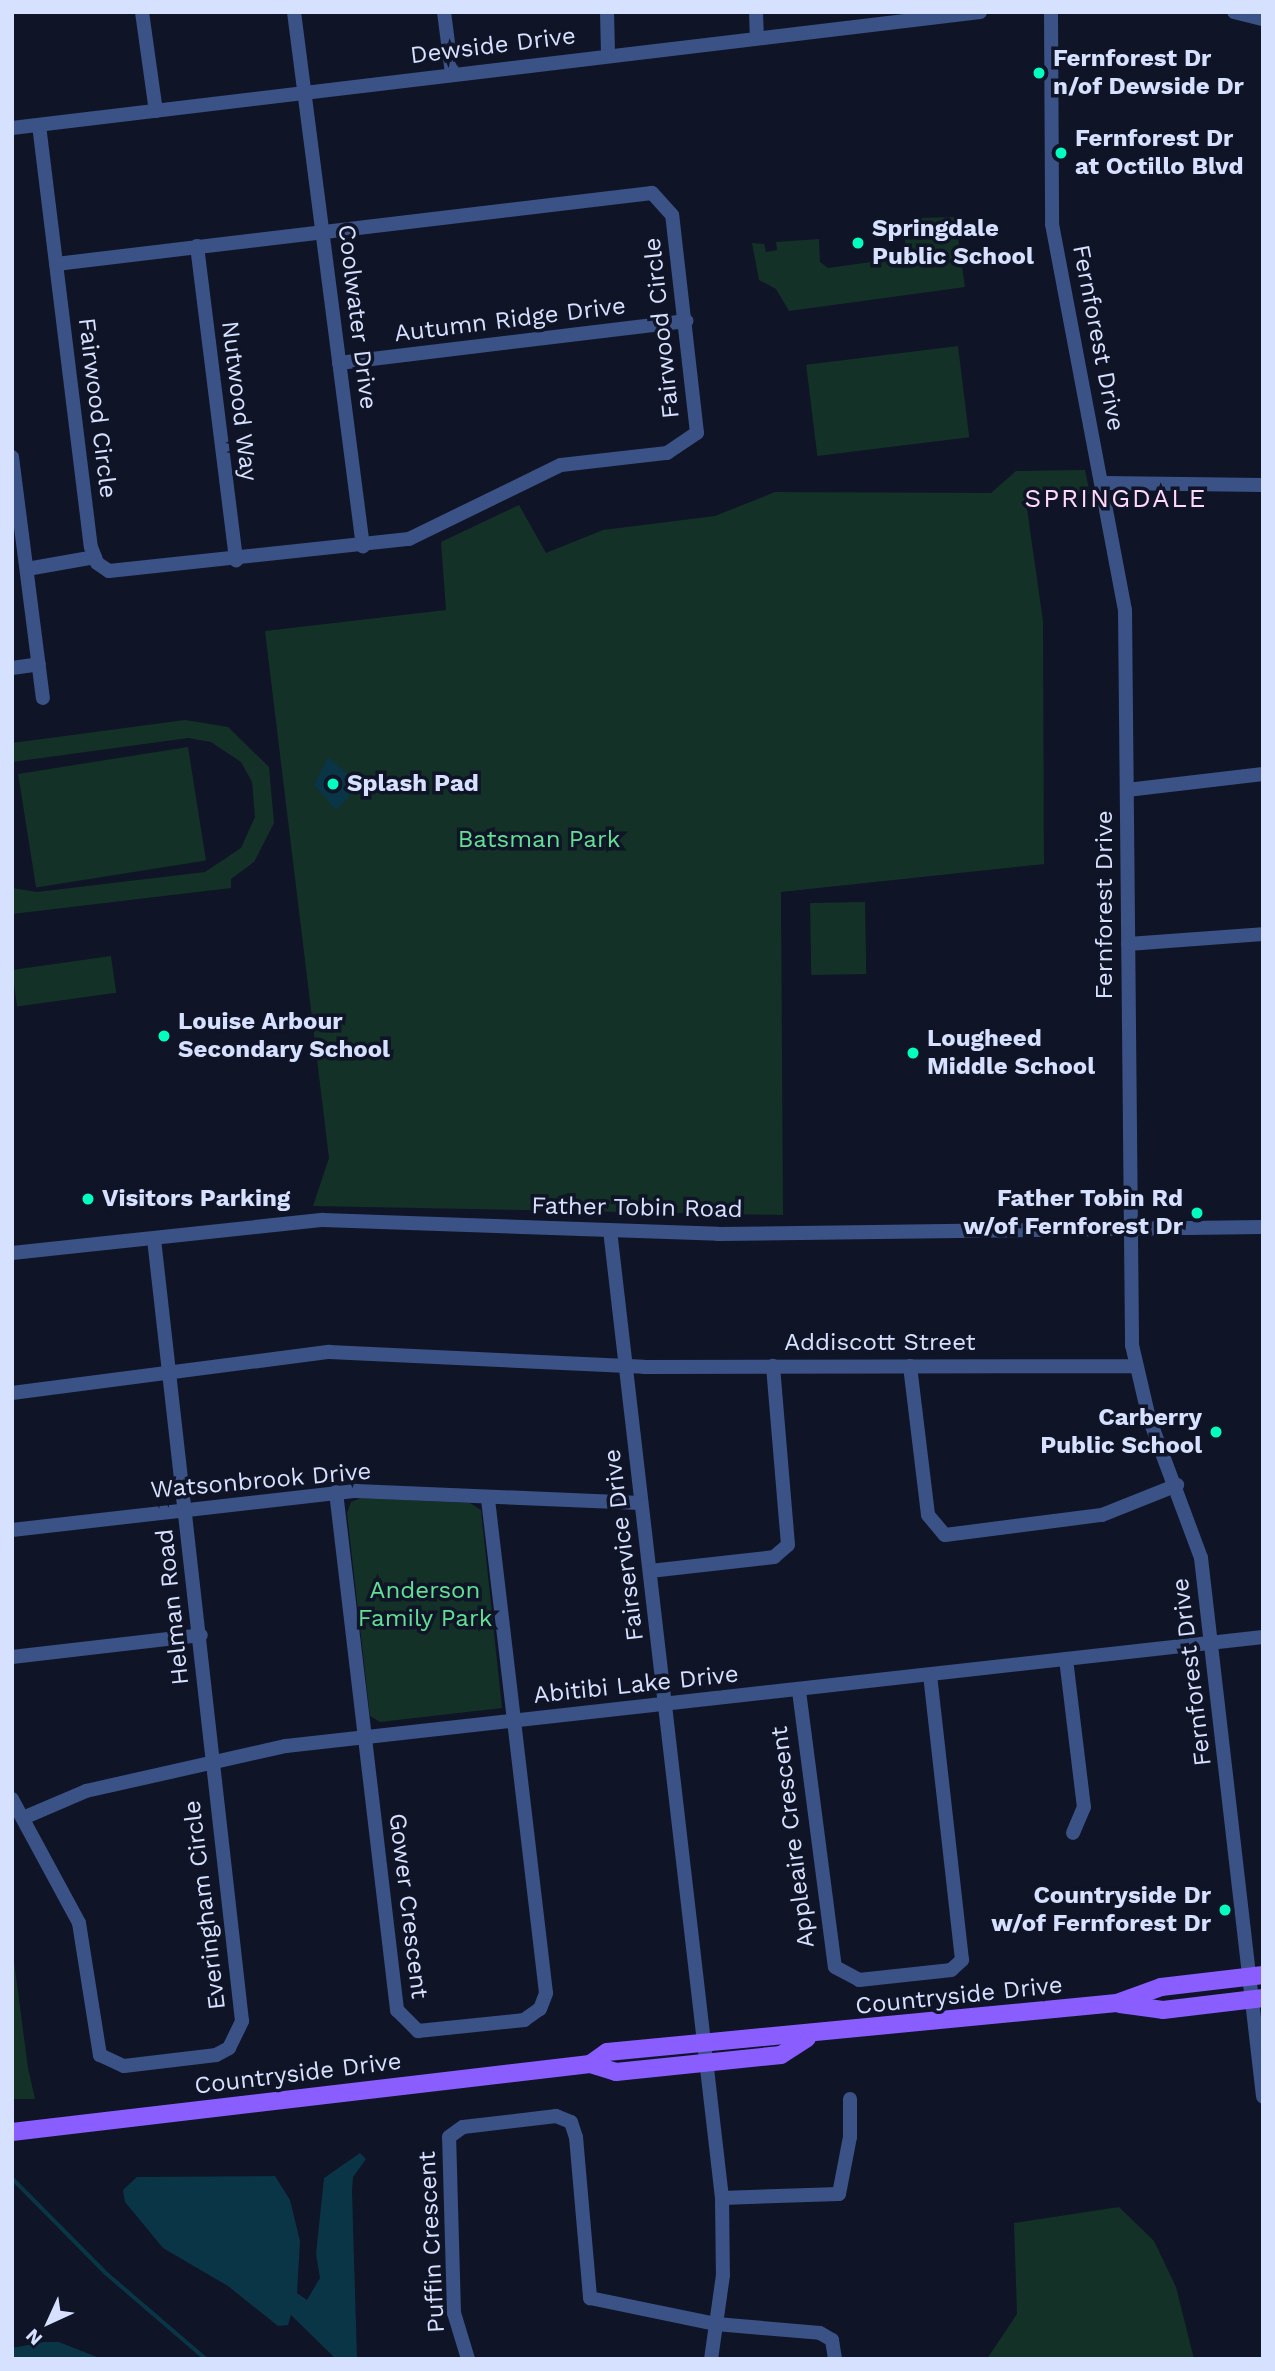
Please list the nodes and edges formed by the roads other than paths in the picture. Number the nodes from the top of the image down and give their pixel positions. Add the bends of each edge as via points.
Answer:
1 (142, 12) edge
2 (294, 12) edge
3 (444, 12) edge
4 (607, 12) edge
5 (756, 12) edge
6 (980, 12) edge
7 (1051, 12) edge
8 (1234, 12) edge
9 (900, 17) edge
10 (1263, 19) edge
11 (757, 35) junction
12 (608, 54) junction
13 (452, 74) junction
14 (304, 93) junction
15 (156, 111) junction
16 (39, 125) junction
17 (12, 128) edge
18 (323, 234) junction
19 (197, 246) junction
20 (56, 264) junction
21 (686, 321) junction
22 (340, 363) junction
23 (12, 457) edge
24 (1104, 483) junction
25 (1263, 485) edge
26 (18, 538) edge
27 (363, 547) junction
28 (95, 557) junction
29 (236, 561) junction
30 (27, 569) junction
31 (38, 664) junction
32 (12, 668) edge
33 (43, 698) dead end
34 (1263, 774) edge
35 (1127, 790) junction
36 (1263, 934) edge
37 (1128, 944) junction
38 (1263, 1227) edge
39 (610, 1230) junction
40 (1130, 1230) junction
41 (154, 1239) junction
42 (12, 1253) edge
43 (625, 1366) junction
44 (773, 1366) junction
45 (910, 1366) junction
46 (1136, 1366) junction
47 (169, 1375) junction
48 (12, 1393) edge
49 (1177, 1485) junction
50 (336, 1492) junction
51 (488, 1497) junction
52 (642, 1503) junction
53 (186, 1510) junction
54 (12, 1530) edge
55 (650, 1571) junction
56 (201, 1635) junction
57 (1263, 1637) edge
58 (1213, 1643) junction
59 (12, 1657) edge
60 (1066, 1659) junction
61 (930, 1676) junction
62 (799, 1691) junction
63 (665, 1707) junction
64 (514, 1720) junction
65 (365, 1737) junction
66 (210, 1763) junction
67 (12, 1799) edge
68 (23, 1818) junction
69 (1073, 1833) dead end
70 (1255, 1976) edge
71 (1256, 1999) edge
72 (1117, 2003) junction
73 (807, 2038) junction
74 (701, 2042) junction
75 (590, 2064) junction
76 (703, 2064) junction
77 (1263, 2096) edge
78 (850, 2098) dead end
79 (12, 2132) edge
80 (722, 2198) junction
81 (716, 2324) junction
82 (468, 2359) edge
83 (711, 2359) edge
84 (835, 2359) edge

1 - 15 street
2 - 14 street, Coolwater Drive
3 - 13 street
4 - 12 street
5 - 11 street
6 - 9 street, Dewside Drive
7 - 24 street, Fernforest Drive via 1052,224
8 - 10 street
9 - 11 street, Dewside Drive
11 - 12 street, Dewside Drive
12 - 13 street, Dewside Drive
13 - 14 street, Dewside Drive
14 - 15 street, Dewside Drive
14 - 18 street, Coolwater Drive
15 - 16 street, Dewside Drive
16 - 17 street, Dewside Drive
16 - 20 street, Fairwood Circle
18 - 19 street, Fairwood Circle
18 - 21 street, Fairwood Circle via 652,193 672,215
18 - 22 street, Coolwater Drive
19 - 20 street, Fairwood Circle
19 - 29 street, Nutwood Way
20 - 28 street, Fairwood Circle
21 - 22 street, Autumn Ridge Drive
21 - 27 street, Fairwood Circle via 697,401 696,433 685,446 561,465 409,539
22 - 27 street, Coolwater Drive
23 - 26 street
24 - 25 street
24 - 35 street, Fernforest Drive via 1124,592
26 - 30 street
27 - 29 street, Fairwood Circle
28 - 29 street, Fairwood Circle via 109,571
28 - 30 street
30 - 31 street
31 - 32 street
31 - 33 street
34 - 35 street
35 - 37 street, Fernforest Drive
36 - 37 street
37 - 40 street, Fernforest Drive
38 - 40 street, Father Tobin Road
39 - 40 street, Father Tobin Road
39 - 41 street, Father Tobin Road via 323,1220
39 - 43 street, Fairservice Drive
40 - 46 street, Fernforest Drive
41 - 42 street, Father Tobin Road
41 - 47 street, Helman Road
43 - 44 street, Addiscott Street
43 - 47 street via 330,1352
43 - 52 street, Fairservice Drive
44 - 45 street, Addiscott Street
44 - 55 street via 788,1545 774,1557
45 - 46 street, Addiscott Street
45 - 49 street via 928,1515 945,1535 1089,1518
46 - 49 street, Fernforest Drive
47 - 48 street
47 - 53 street, Helman Road
49 - 58 street, Fernforest Drive via 1200,1550
50 - 51 street, Watsonbrook Drive
50 - 53 street, Watsonbrook Drive
50 - 65 street
51 - 52 street, Watsonbrook Drive
51 - 64 street
52 - 55 street, Fairservice Drive
53 - 54 street, Watsonbrook Drive
53 - 56 street, Helman Road
55 - 63 street, Fairservice Drive
56 - 59 street
56 - 66 street, Helman Road
57 - 58 street, Abitibi Lake Drive
58 - 60 street, Abitibi Lake Drive
58 - 70 street, Fernforest Drive
60 - 61 street, Abitibi Lake Drive
60 - 69 street via 1084,1807
61 - 62 street, Abitibi Lake Drive
61 - 62 street, Appleaire Crescent via 962,1960 951,1970 859,1980 835,1967
62 - 63 street, Abitibi Lake Drive
63 - 64 street, Abitibi Lake Drive
63 - 74 street, Fairservice Drive
64 - 65 street, Abitibi Lake Drive
64 - 65 street, Gower Crescent via 546,1993 534,2015 418,2032 397,2010
65 - 66 street, Abitibi Lake Drive
66 - 68 street, Abitibi Lake Drive via 86,1791
66 - 68 street, Everingham Circle via 242,2021 235,2043 216,2055 124,2066 100,2054 79,1923
67 - 68 street, Everingham Circle
70 - 71 street, Fernforest Drive
70 - 72 main road, Countryside Drive via 1161,1987
71 - 72 main road, Countryside Drive via 1163,2010
71 - 77 street, Fernforest Drive
72 - 73 main road, Countryside Drive
73 - 74 main road, Countryside Drive via 783,2032
73 - 76 main road, Countryside Drive via 781,2055
74 - 75 main road, Countryside Drive via 607,2052
74 - 76 street, Fairservice Drive
75 - 76 main road, Countryside Drive via 616,2072
75 - 79 main road, Countryside Drive
76 - 80 street, Fairservice Drive
78 - 80 street via 850,2137 839,2194
80 - 81 street, Fairservice Drive
81 - 82 street, Puffin Crescent via 590,2298 588,2217 576,2137 566,2117 463,2127 449,2137 448,2154 454,2313
81 - 83 street, Fairservice Drive
81 - 84 street via 820,2333 832,2340

